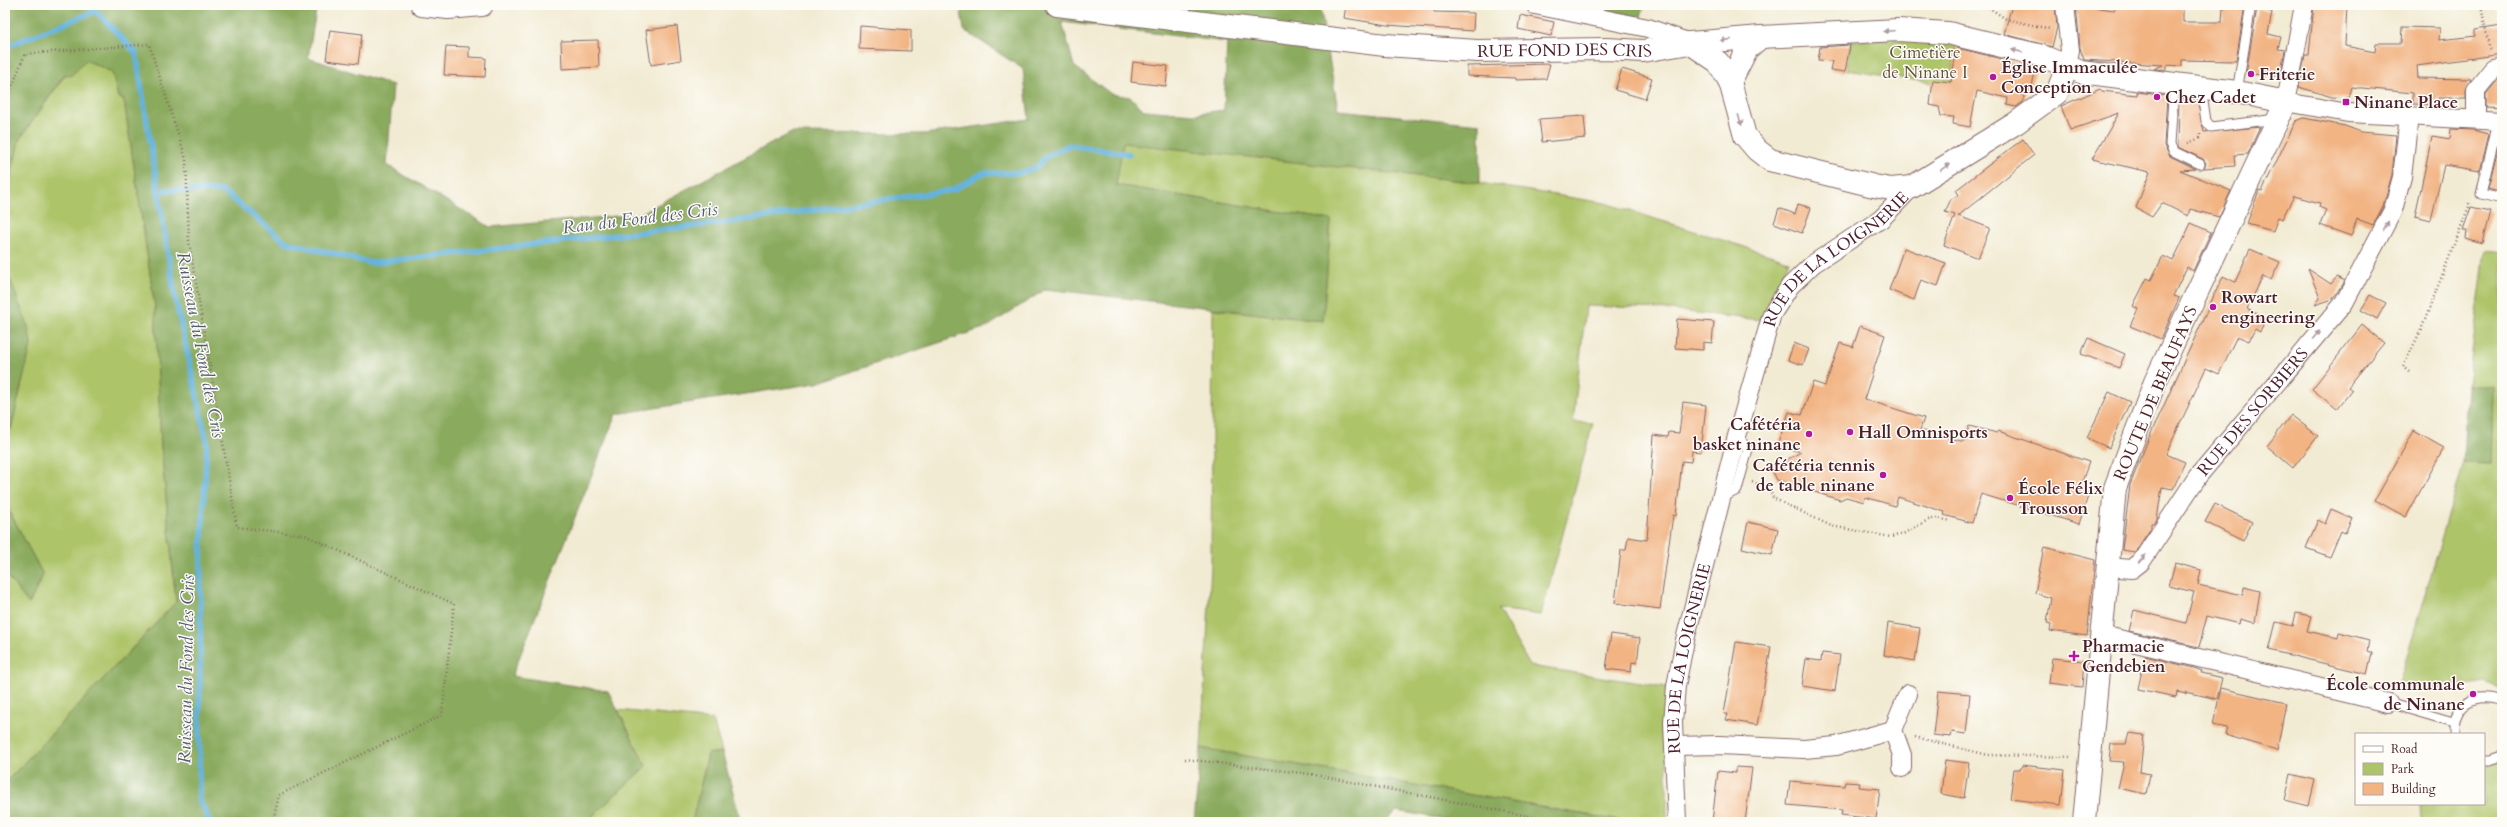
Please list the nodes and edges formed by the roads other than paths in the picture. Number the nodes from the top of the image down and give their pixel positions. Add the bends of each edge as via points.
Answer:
1 (422, 5) edge
2 (482, 5) edge
3 (1057, 5) edge
4 (1535, 5) edge
5 (2066, 5) edge
6 (2251, 5) edge
7 (2304, 5) edge
8 (1761, 37) junction
9 (1690, 43) junction
10 (2067, 67) junction
11 (2498, 68) edge
12 (1730, 82) junction
13 (2174, 83) junction
14 (2201, 87) junction
15 (2237, 92) junction
16 (2283, 110) junction
17 (2409, 116) junction
18 (2476, 120) junction
19 (2500, 121) edge
20 (2200, 164) dead end
21 (1863, 184) junction
22 (1912, 187) junction
23 (2502, 199) edge
24 (1881, 219) junction
25 (1738, 436) junction
26 (1722, 498) junction
27 (2108, 567) junction
28 (2102, 635) junction
29 (1908, 694) dead end
30 (2502, 702) edge
31 (2388, 703) joint
32 (2453, 722) junction
33 (1893, 730) junction
34 (2454, 733) edge
35 (1675, 746) junction
36 (2502, 756) edge
37 (2485, 760) edge
38 (1902, 768) dead end
39 (1677, 822) edge
40 (2084, 822) edge

1 - 2 street via 448,8
3 - 9 street, RUE FOND DES CRIS via 1385,45 1477,51 1643,51
4 - 9 street via 1648,28
5 - 10 street via 2070,50
6 - 15 lane
7 - 16 street
8 -> 9 street, RUE FOND DES CRIS
10 -> 8 street, RUE FOND DES CRIS via 2042,56 1948,33 1898,30
8 - 12 street via 1746,49
9 - 12 street via 1718,62
10 - 13 street, RUE FOND DES CRIS via 2081,72
22 -> 10 street, RUE DE LA LOIGNERIE via 2016,123 2057,93
11 - 18 street via 2476,90
12 -> 21 street via 1745,136 1770,160
13 - 14 street, RUE FOND DES CRIS
13 - 20 lane via 2174,119 2170,144 2173,151
14 - 15 street, RUE FOND DES CRIS
14 - 16 lane via 2208,124 2211,127
15 - 16 street, RUE FOND DES CRIS
16 - 17 street
16 - 27 street, ROUTE DE BEAUFAYS via 2155,382 2115,488
17 - 18 street
27 -> 17 street, RUE DES SORBIERS via 2132,569 2141,562 2198,476 2344,303 2393,210 2402,177
18 - 19 street
19 - 23 lane via 2481,194
21 - 22 street via 1891,189
21 - 24 street via 1878,194
22 - 24 street, RUE DE LA LOIGNERIE
24 - 25 street, RUE DE LA LOIGNERIE via 1813,264 1790,286 1772,314
25 - 26 street, RUE DE LA LOIGNERIE
25 - 26 lane via 1748,450 1738,490
26 - 35 street, RUE DE LA LOIGNERIE via 1685,640 1676,686 1673,722
27 - 28 street, ROUTE DE BEAUFAYS
28 - 31 street
28 - 40 street, ROUTE DE BEAUFAYS
29 - 33 street
30 - 32 lane via 2488,697 2473,699 2460,708
31 - 32 lane
32 - 34 lane
33 - 35 street via 1836,746 1804,749 1719,745
33 - 38 street via 1902,755
35 - 39 street, RUE DE LA LOIGNERIE
36 - 37 lane

